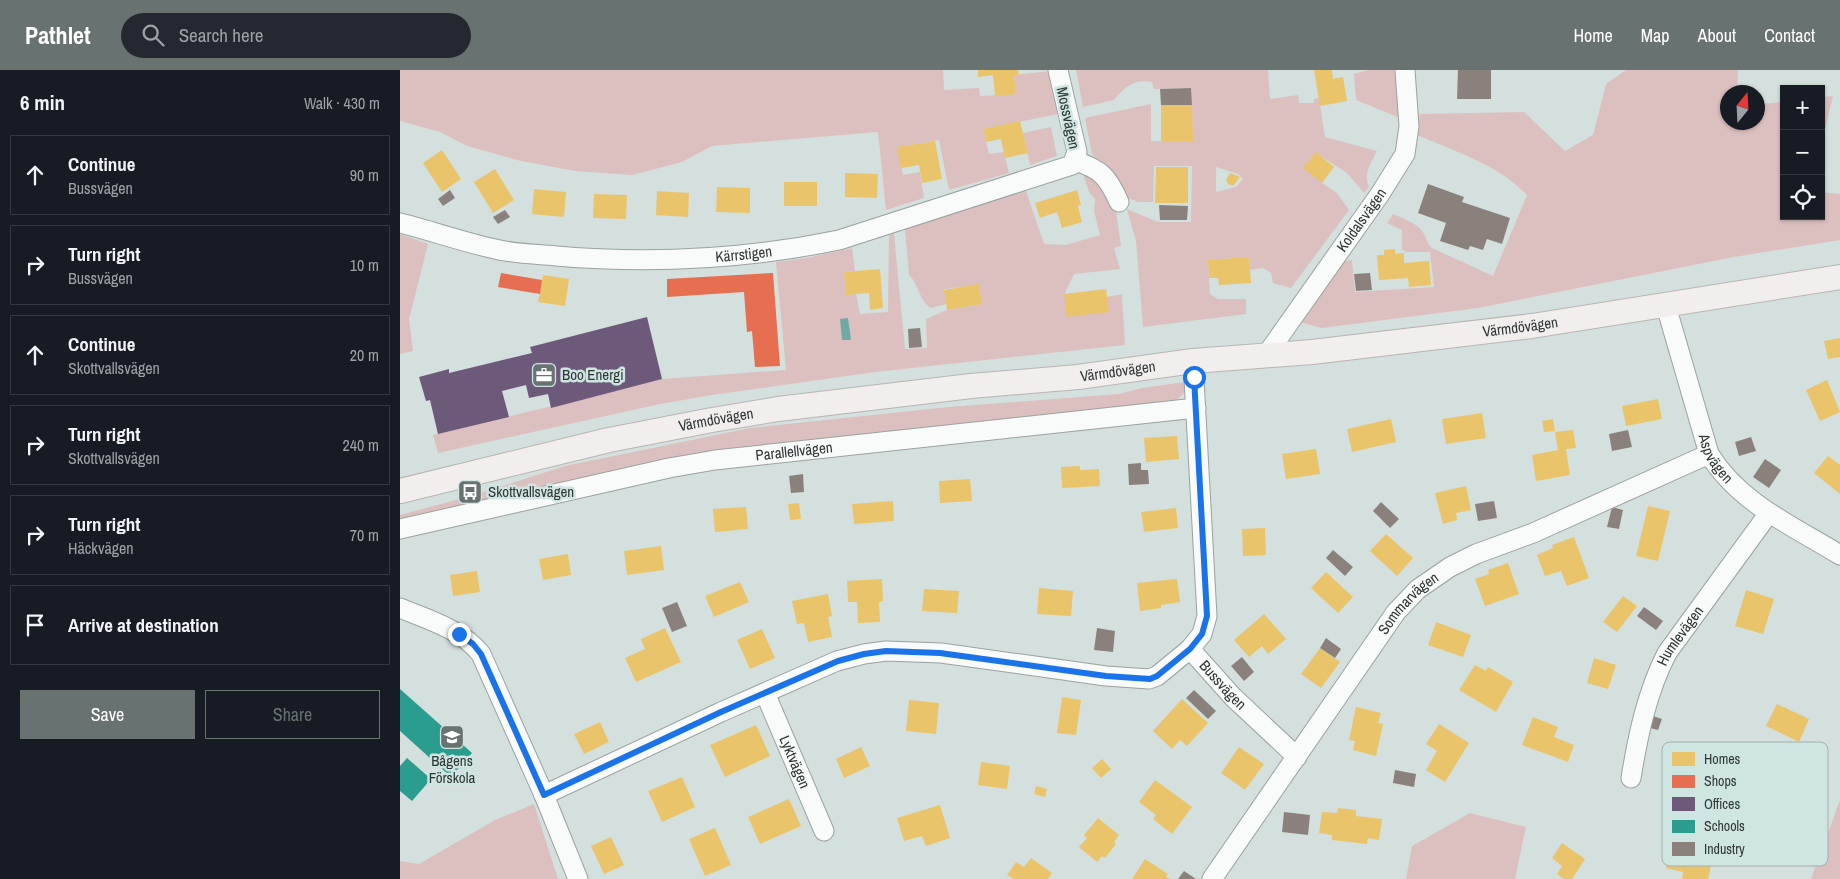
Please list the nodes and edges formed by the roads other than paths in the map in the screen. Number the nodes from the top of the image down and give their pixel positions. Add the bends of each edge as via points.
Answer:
1 (1058, 70) edge
2 (1405, 70) edge
3 (1075, 161) junction
4 (1119, 202) dead end
5 (400, 222) edge
6 (1840, 277) edge
7 (1666, 306) junction
8 (1268, 354) junction
9 (1193, 361) junction
10 (1196, 408) junction
11 (1709, 454) junction
12 (400, 491) edge
13 (1769, 513) junction
14 (400, 529) edge
15 (1840, 555) edge
16 (400, 608) edge
17 (1190, 649) junction
18 (765, 693) junction
19 (1296, 757) junction
20 (1631, 778) dead end
21 (544, 795) junction
22 (824, 831) dead end
23 (578, 879) edge
24 (1212, 879) edge

1 - 3 street, Mossvägen via 1078,152
2 - 8 street, Koldalsvägen via 1409,126 1405,154
3 - 4 street, Mossvägen via 1101,172
3 - 5 street, Kärrstigen via 1072,165 839,240 753,253 599,260 496,250
6 - 7 main road, Värmdövägen
7 - 8 main road, Värmdövägen via 1532,326 1312,352
7 - 11 street, Aspvägen
8 - 9 main road, Värmdövägen
9 - 10 street, Bussvägen
9 - 12 main road, Värmdövägen via 1078,378 833,402 712,420 543,455
10 - 14 street, Parallellvägen via 715,460
10 - 17 street, Bussvägen via 1207,616 1202,634
11 - 13 street, Aspvägen via 1734,487
11 - 19 street, Sommarvägen via 1533,533 1476,554 1418,589 1396,612
13 - 15 street, Aspvägen
13 - 20 street, Humlevägen via 1657,673 1647,702
16 - 21 street via 459,634 481,654
17 - 18 street via 1150,679 940,653 886,651 838,661
17 - 19 street, Bussvägen
18 - 21 street
18 - 22 street, Lyktvägen
19 - 24 street, Sommarvägen
21 - 23 street

